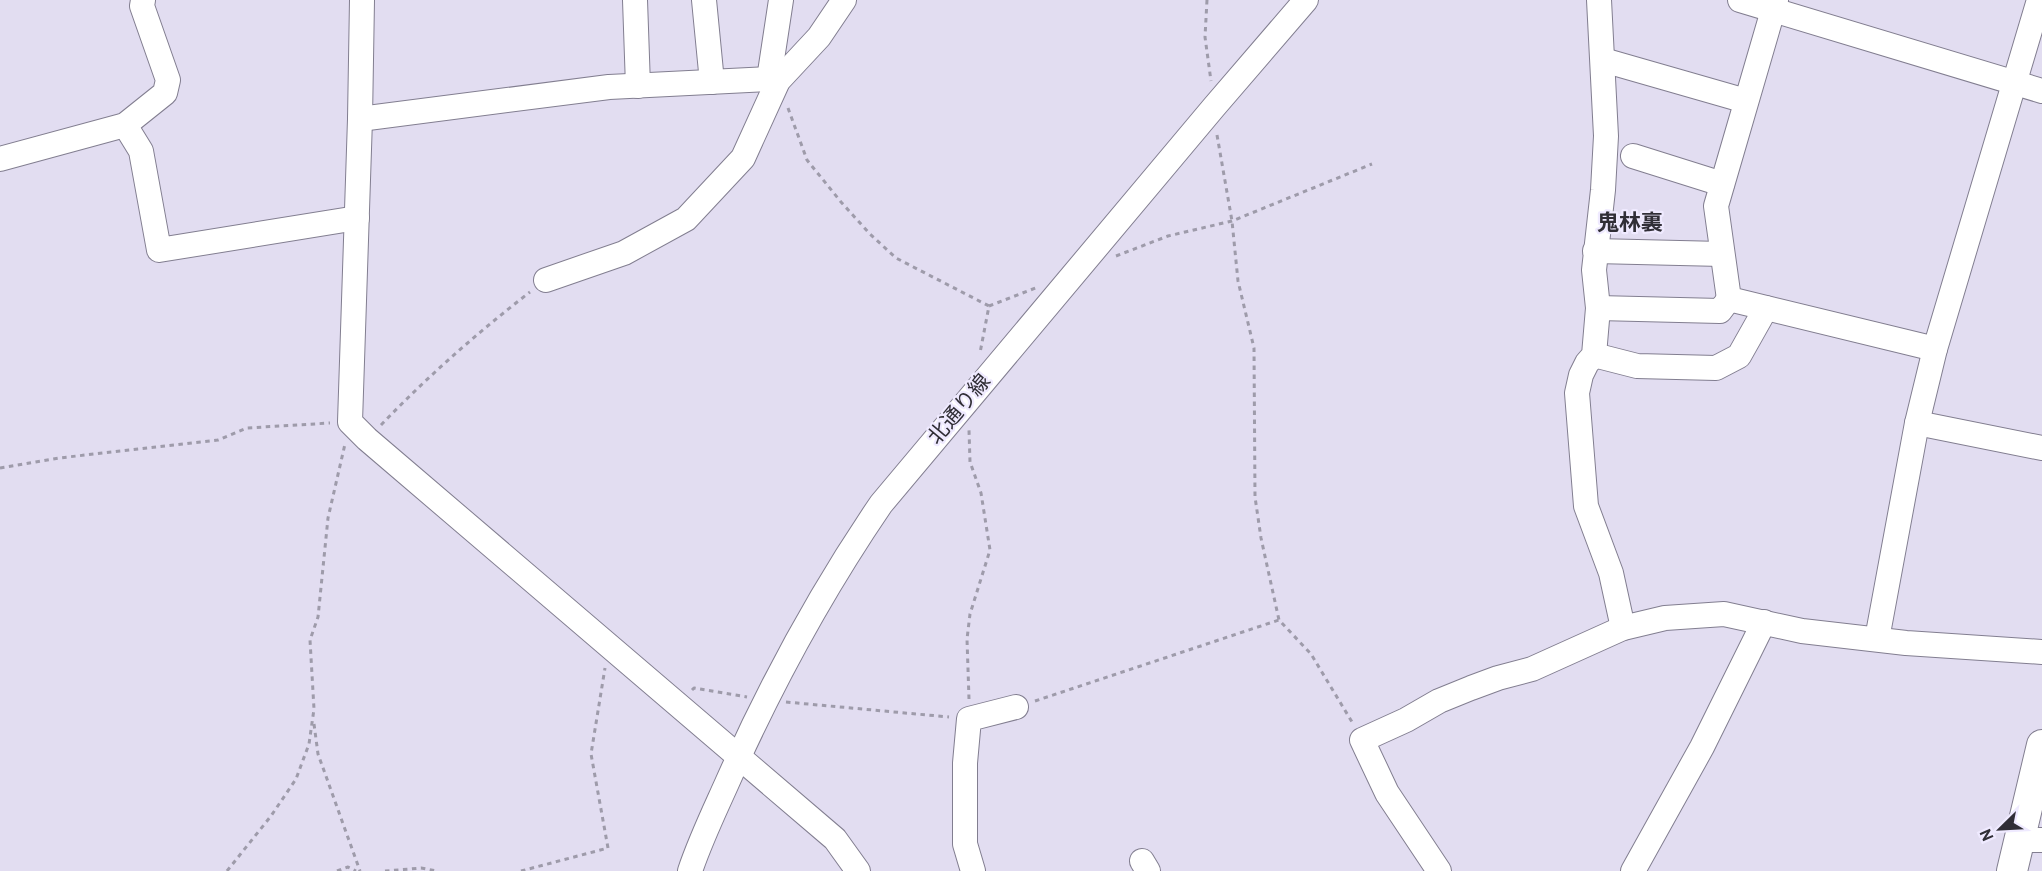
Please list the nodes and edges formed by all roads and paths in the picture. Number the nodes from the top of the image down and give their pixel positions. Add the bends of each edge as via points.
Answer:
1 (143, 0) edge
2 (362, 0) edge
3 (635, 0) edge
4 (704, 0) edge
5 (781, 0) edge
6 (844, 0) edge
7 (1207, 0) edge
8 (1306, 0) edge
9 (1599, 0) edge
10 (1740, 0) edge
11 (2039, 0) edge
12 (1775, 5) edge
13 (1603, 60) junction
14 (773, 80) junction
15 (712, 82) junction
16 (2014, 83) junction
17 (638, 86) junction
18 (2042, 91) edge
19 (1746, 100) junction
20 (1214, 107) junction
21 (360, 119) junction
22 (125, 125) junction
23 (1633, 156) dead end
24 (0, 159) edge
25 (1372, 164) dead end
26 (1722, 184) junction
27 (357, 218) junction
28 (1232, 221) junction
29 (1595, 251) junction
30 (1722, 254) junction
31 (1077, 271) junction
32 (546, 280) joint
33 (1044, 284) dead end
34 (1729, 299) junction
35 (989, 306) junction
36 (1598, 308) junction
37 (1766, 308) junction
38 (1935, 348) junction
39 (1594, 355) junction
40 (979, 356) dead end
41 (969, 400) junction
42 (350, 422) junction
43 (1917, 423) junction
44 (367, 439) junction
45 (2042, 448) edge
46 (0, 468) edge
47 (1279, 620) junction
48 (1764, 622) junction
49 (1623, 628) junction
50 (1877, 639) junction
51 (609, 646) junction
52 (2042, 652) edge
53 (766, 700) junction
54 (678, 704) junction
55 (1016, 707) joint
56 (969, 719) junction
57 (313, 720) junction
58 (1362, 740) junction
59 (2042, 745) edge
60 (738, 757) junction
61 (2031, 840) edge
62 (227, 871) edge
63 (337, 871) edge
64 (358, 871) edge
65 (386, 871) edge
66 (437, 871) edge
67 (521, 871) edge
68 (690, 871) edge
69 (858, 871) edge
70 (973, 871) edge
71 (1439, 871) edge
72 (1633, 871) edge
73 (2012, 871) edge

1 - 22 street via 168,80 165,93
2 - 21 street
3 - 17 street
4 - 15 street
5 - 14 street
6 - 14 street via 819,37
7 - 20 path via 1205,37
8 - 20 street, 北通り線
9 - 13 street
10 - 12 street
11 - 16 street
12 - 16 street
12 - 19 street
13 - 19 street
13 - 29 street via 1606,136
14 - 15 street
14 - 32 street via 743,158 686,219 624,253
14 - 35 path via 807,160 863,226 896,258
15 - 17 street
16 - 18 street
16 - 38 street
17 - 21 street
19 - 26 street
20 - 28 path
20 - 31 street, 北通り線
21 - 27 street
22 - 24 street
22 - 27 street via 141,151 159,250
23 - 26 street
25 - 28 path
26 - 30 street via 1716,206
27 - 42 street
28 - 31 path via 1168,236
28 - 47 path via 1238,281 1254,348 1255,497
29 - 30 street
29 - 36 street
30 - 34 street
31 - 41 street, 北通り線
32 - 44 path via 423,382
33 - 35 path
34 - 36 street via 1720,310
34 - 37 street
35 - 40 path
36 - 39 street
37 - 38 street
37 - 39 street via 1739,356 1716,368 1637,366
38 - 43 street
39 - 49 street via 1581,375 1577,393 1586,506 1611,573
41 - 53 street, 北通り線 via 881,504 848,552
41 - 56 path via 970,462 981,493 990,550 970,614
42 - 44 street
42 - 46 path via 247,428 218,440
42 - 57 path via 328,518 318,617 310,640
43 - 45 street
43 - 50 street
44 - 51 street
47 - 55 path
47 - 58 path via 1311,654
48 - 49 street via 1724,614 1665,618
48 - 50 street via 1802,631
48 - 72 street via 1702,747
49 - 58 street via 1532,669 1439,701
50 - 52 street
51 - 54 street
51 - 67 path via 591,753 608,848
53 - 54 path via 694,688
53 - 56 path
53 - 60 street, 北通り線
54 - 60 street
55 - 56 street
56 - 70 street via 964,763 965,844
57 - 62 path via 296,779
57 - 64 path via 318,754
58 - 71 street via 1387,793
59 - 61 main road
60 - 68 street, 北通り線
60 - 69 street via 835,839
61 - 73 main road
63 - 64 path via 348,867
65 - 66 path

